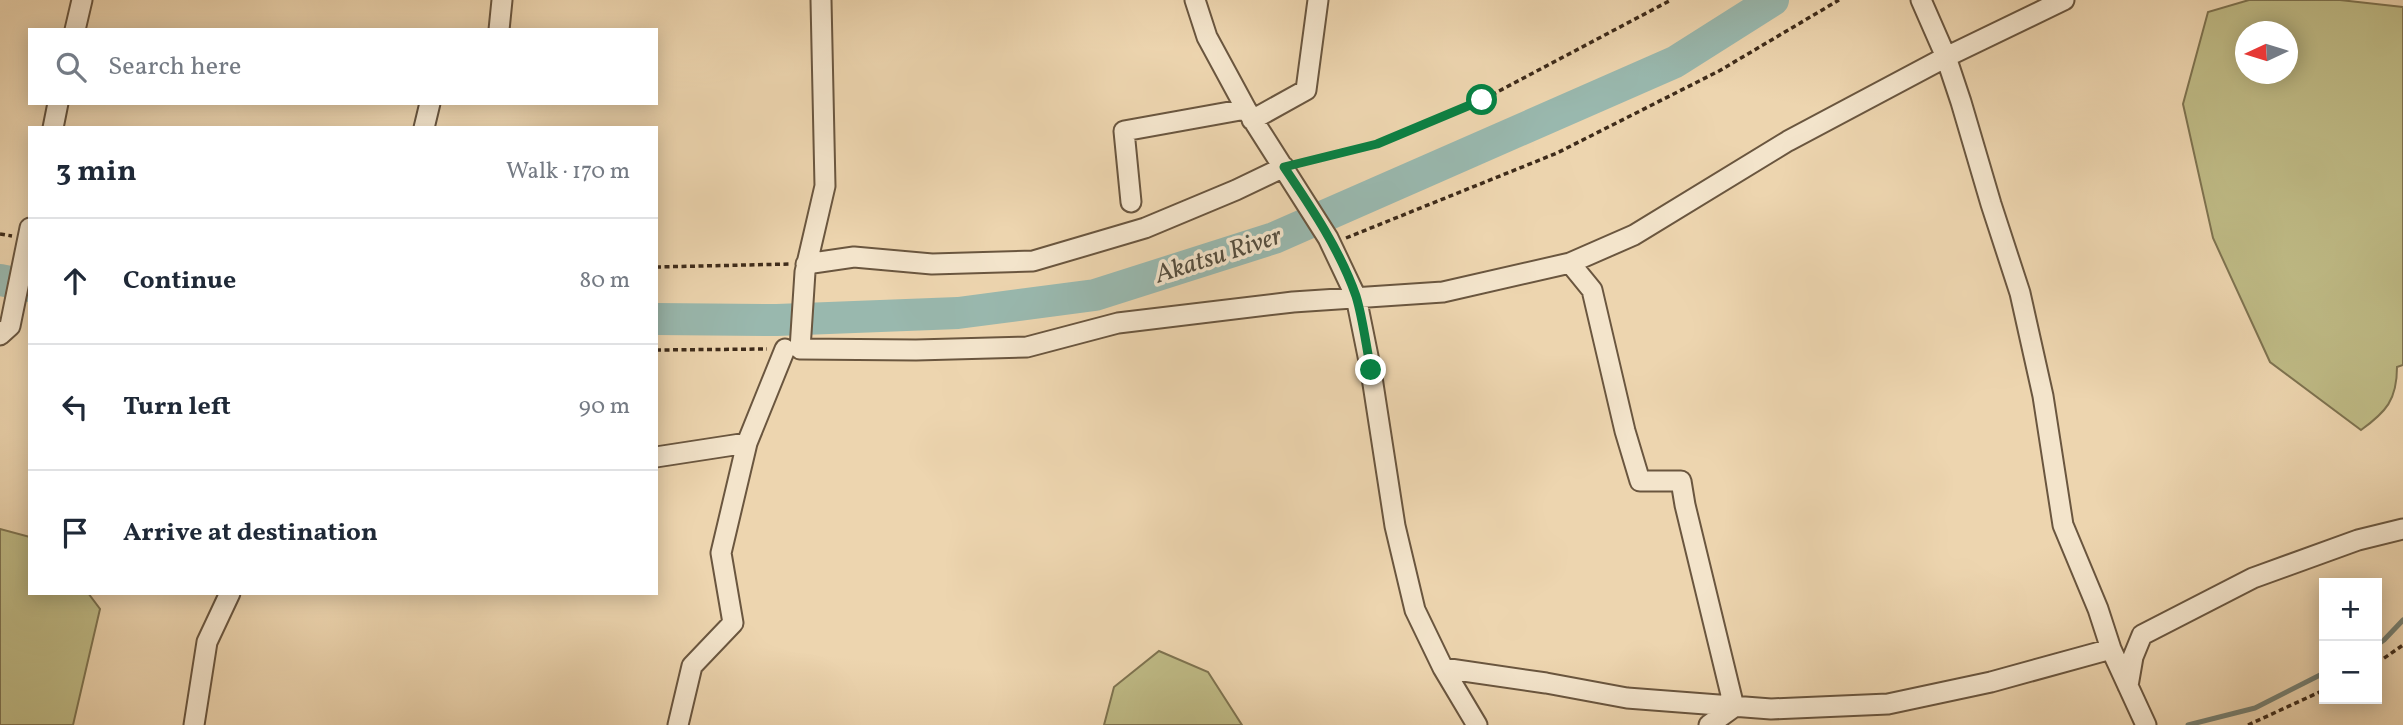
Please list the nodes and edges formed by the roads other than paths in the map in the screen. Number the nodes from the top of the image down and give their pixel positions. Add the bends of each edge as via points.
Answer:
1 (82, 0) edge
2 (502, 0) edge
3 (821, 0) edge
4 (1195, 0) edge
5 (1318, 0) edge
6 (1921, 0) edge
7 (2064, 0) edge
8 (75, 28) edge
9 (499, 28) edge
10 (1945, 57) junction
11 (58, 105) edge
12 (430, 105) edge
13 (1249, 115) junction
14 (53, 126) edge
15 (424, 126) edge
16 (1288, 173) junction
17 (1131, 202) dead end
18 (28, 234) edge
19 (1570, 263) junction
20 (806, 268) junction
21 (1356, 297) junction
22 (5, 331) edge
23 (785, 349) road end
24 (747, 443) junction
25 (658, 457) edge
26 (2403, 529) edge
27 (229, 595) edge
28 (2111, 649) junction
29 (1443, 668) junction
30 (2128, 685) junction
31 (1734, 707) junction
32 (194, 725) edge
33 (678, 725) edge
34 (1477, 725) edge
35 (1709, 725) edge
36 (2146, 725) edge

1 - 8 street
2 - 9 street
3 - 20 street via 825,186
4 - 13 street via 1207,37
5 - 13 street via 1306,90
6 - 10 street
7 - 10 street
10 - 19 street via 1788,141 1634,235
10 - 28 street via 2020,293 2043,396 2063,525
11 - 14 street
12 - 15 street
13 - 16 street
13 - 17 street via 1124,131
16 - 20 street via 1145,228 1033,261 932,264 854,257
16 - 21 street via 1330,241
18 - 22 street
19 - 21 street via 1443,292
19 - 31 street via 1592,290 1640,481 1681,481
20 - 21 street via 800,349 1027,347 1118,323
21 - 29 street via 1397,538 1415,610
23 - 24 street
24 - 25 street
24 - 33 street via 721,553 733,623 692,666
26 - 30 street via 2358,540 2253,578 2142,635
27 - 32 street via 207,642
28 - 30 street
28 - 31 street via 1888,704
29 - 31 street via 1627,698
29 - 34 street
30 - 36 street
31 - 35 street

